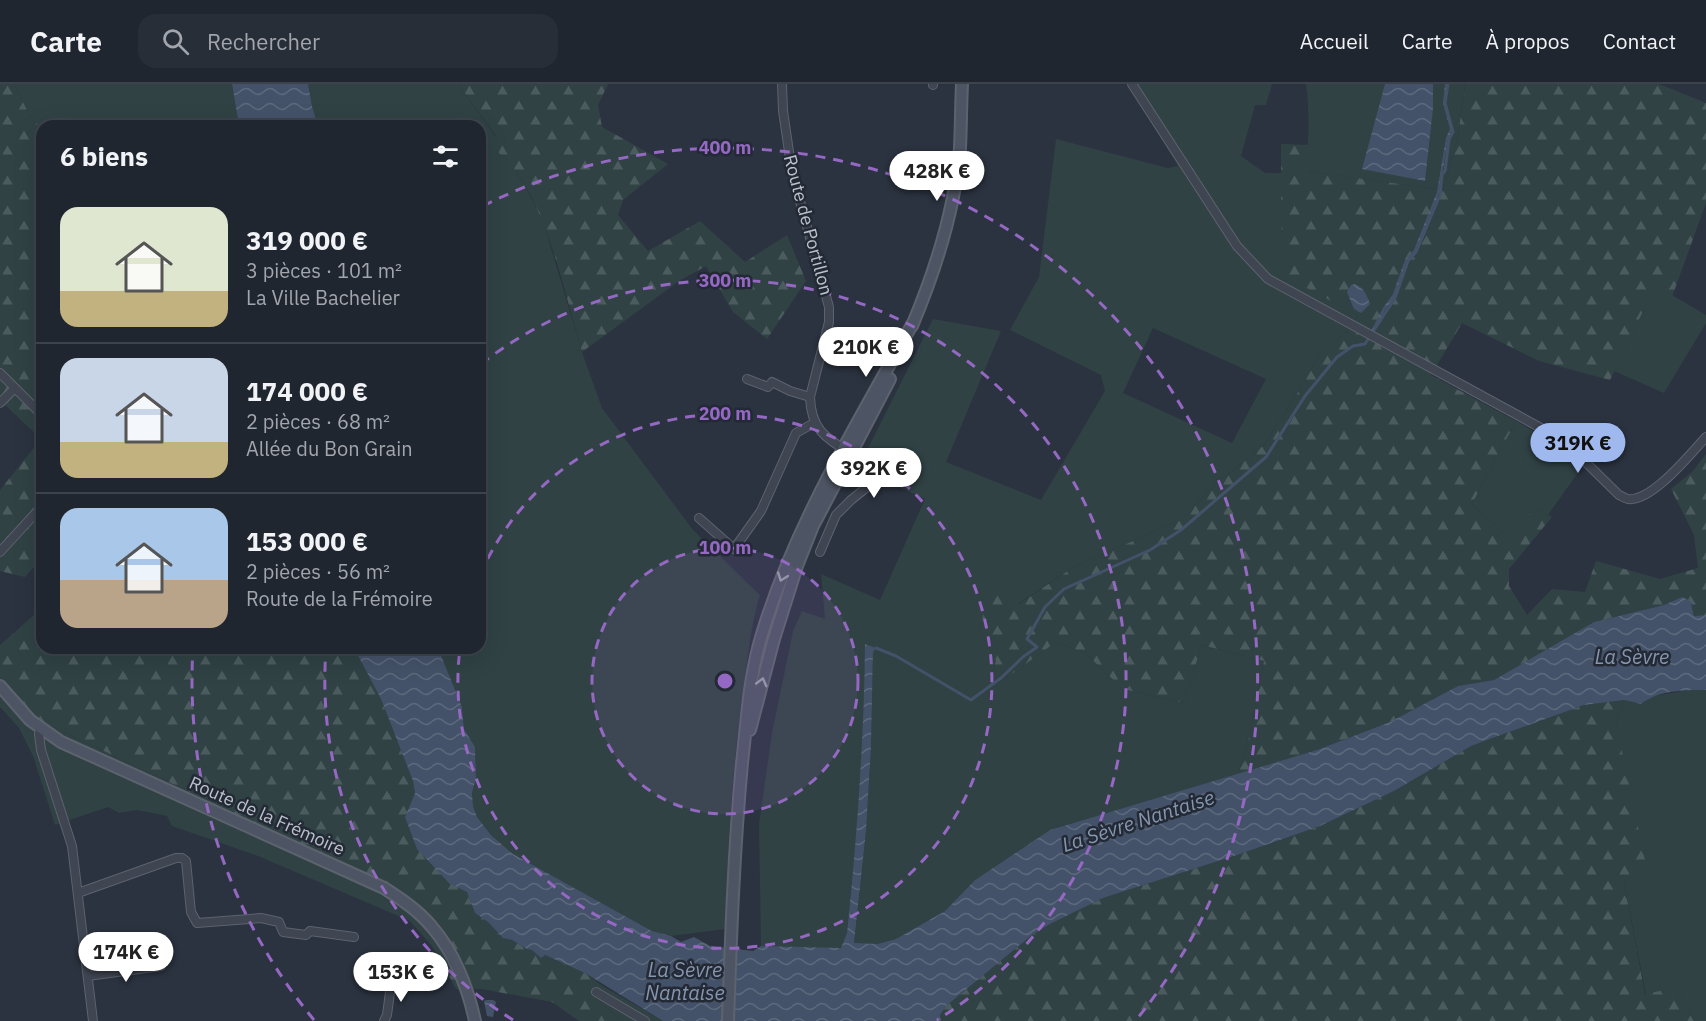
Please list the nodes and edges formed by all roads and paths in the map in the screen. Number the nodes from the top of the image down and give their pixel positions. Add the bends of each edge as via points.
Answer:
1 (782, 84) edge
2 (962, 84) edge
3 (1132, 84) edge
4 (0, 373) edge
5 (747, 379) dead end
6 (15, 388) junction
7 (810, 397) junction
8 (0, 403) edge
9 (36, 409) edge
10 (814, 423) junction
11 (1706, 437) edge
12 (847, 451) junction
13 (36, 513) edge
14 (699, 518) dead end
15 (0, 552) edge
16 (820, 552) dead end
17 (0, 686) edge
18 (40, 729) junction
19 (743, 759) junction
20 (78, 893) junction
21 (354, 937) dead end
22 (161, 966) dead end
23 (88, 976) junction
24 (392, 977) dead end
25 (596, 992) dead end
26 (93, 1021) edge
27 (384, 1021) edge
28 (475, 1021) edge
29 (645, 1021) edge
30 (729, 1021) edge

1 - 7 street, Route de Portillon via 792,172 830,307
2 - 12 street via 960,149 937,264 890,379
3 - 11 street via 1237,246 1283,289 1563,440 1612,491 1629,499 1663,483
4 - 6 street
5 - 7 street via 768,387 772,382
6 - 8 street
6 - 9 street
7 - 10 street, Route de Portillon
10 - 12 street via 829,440
10 - 14 street via 796,433 761,511 734,549
12 - 16 street via 869,464 874,477 867,489 836,515
19 -> 12 street via 789,592
12 -> 19 street via 795,542 762,635 748,696
13 - 15 street
17 - 18 street, Route de la Frémoire
18 - 20 street via 41,750 72,846
18 - 28 street, Route de la Frémoire via 129,774 363,876 410,905 437,934 454,962
19 - 30 street
20 - 21 street via 182,858 186,861 191,912 197,923 261,918 279,922 283,932
20 - 23 street
22 - 23 street
23 - 26 street
24 - 27 street
25 - 29 street

